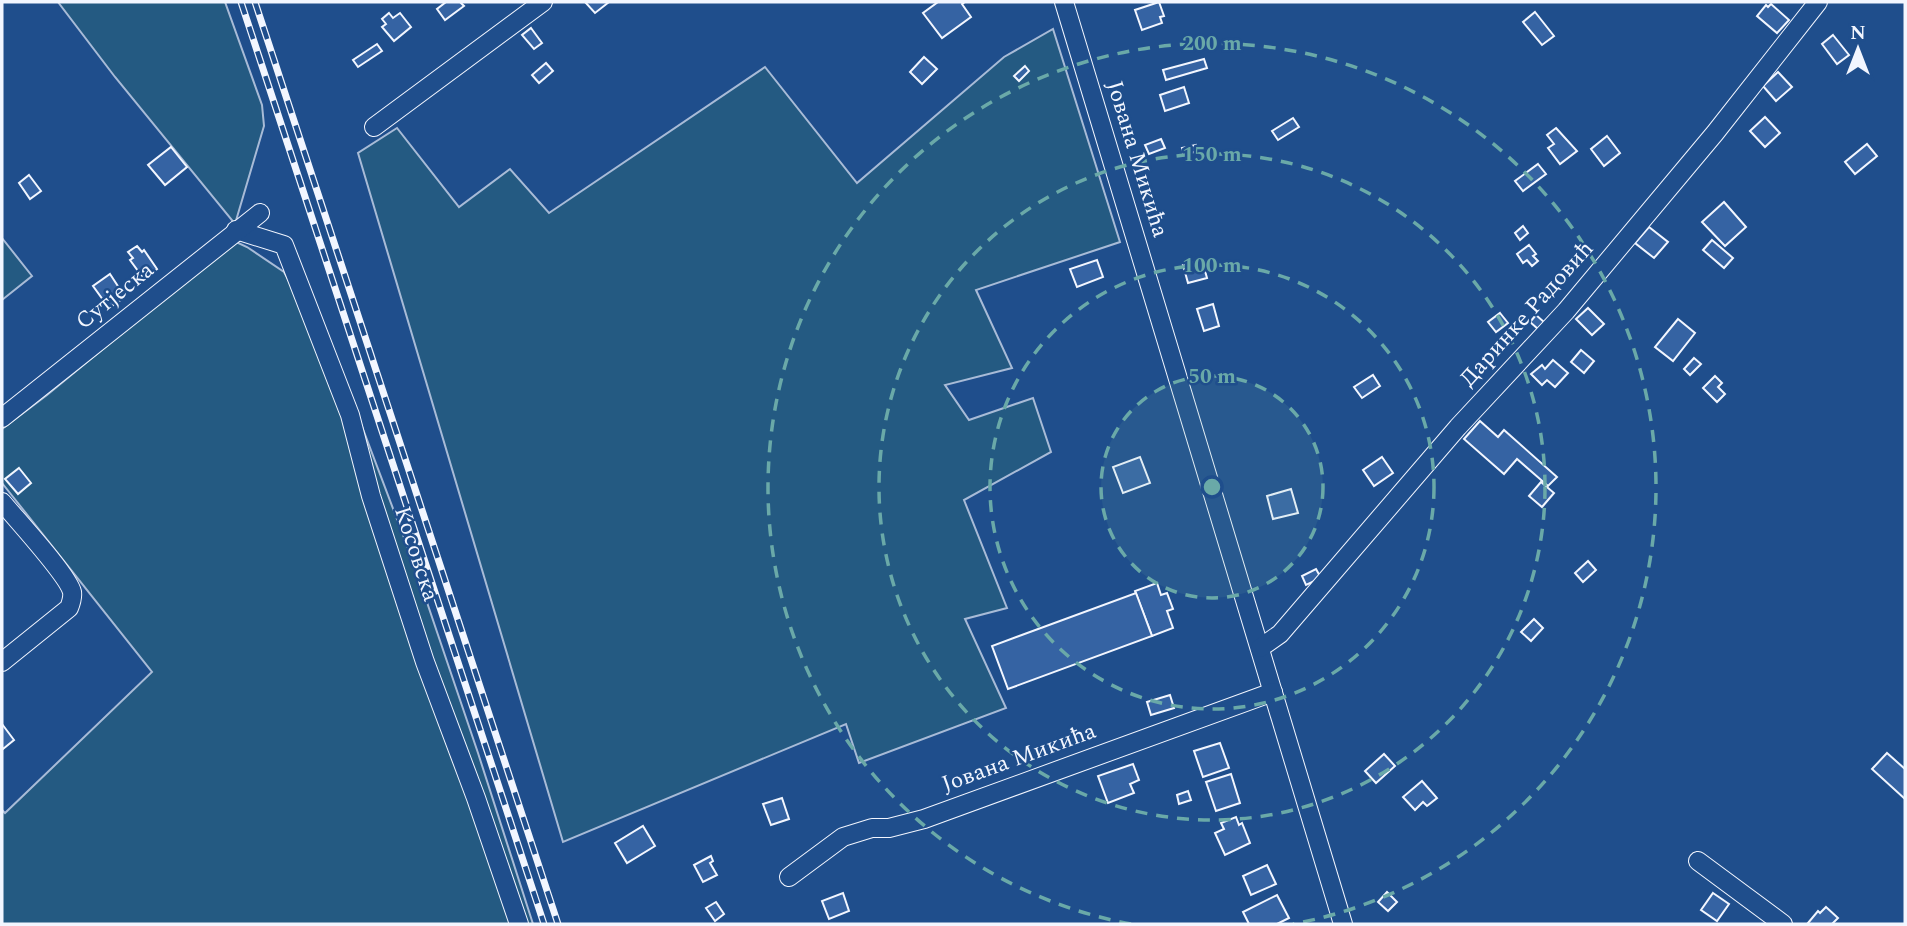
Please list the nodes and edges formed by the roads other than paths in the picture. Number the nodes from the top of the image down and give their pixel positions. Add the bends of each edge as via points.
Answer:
1 (543, 2) edge
2 (1064, 2) edge
3 (1818, 2) edge
4 (374, 128) dead end
5 (260, 213) dead end
6 (236, 230) junction
7 (2, 418) edge
8 (2, 502) edge
9 (1260, 648) junction
10 (2, 662) edge
11 (1273, 692) junction
12 (1698, 861) dead end
13 (789, 877) dead end
14 (519, 924) edge
15 (1343, 924) edge
16 (1783, 924) edge

1 - 4 street
2 - 9 street, Јована Микића
3 - 9 street, Даринке Радовић via 1566,312 1458,427 1280,634
5 - 6 street, Сутјеска
6 - 7 street, Сутјеска
6 - 14 street, Косовска via 284,245 298,278 350,415 425,662
8 - 10 street via 64,577 72,597 69,608
9 - 11 street, Јована Микића
11 - 13 street, Јована Микића via 923,819 843,837
11 - 15 street, Јована Микића
12 - 16 street

